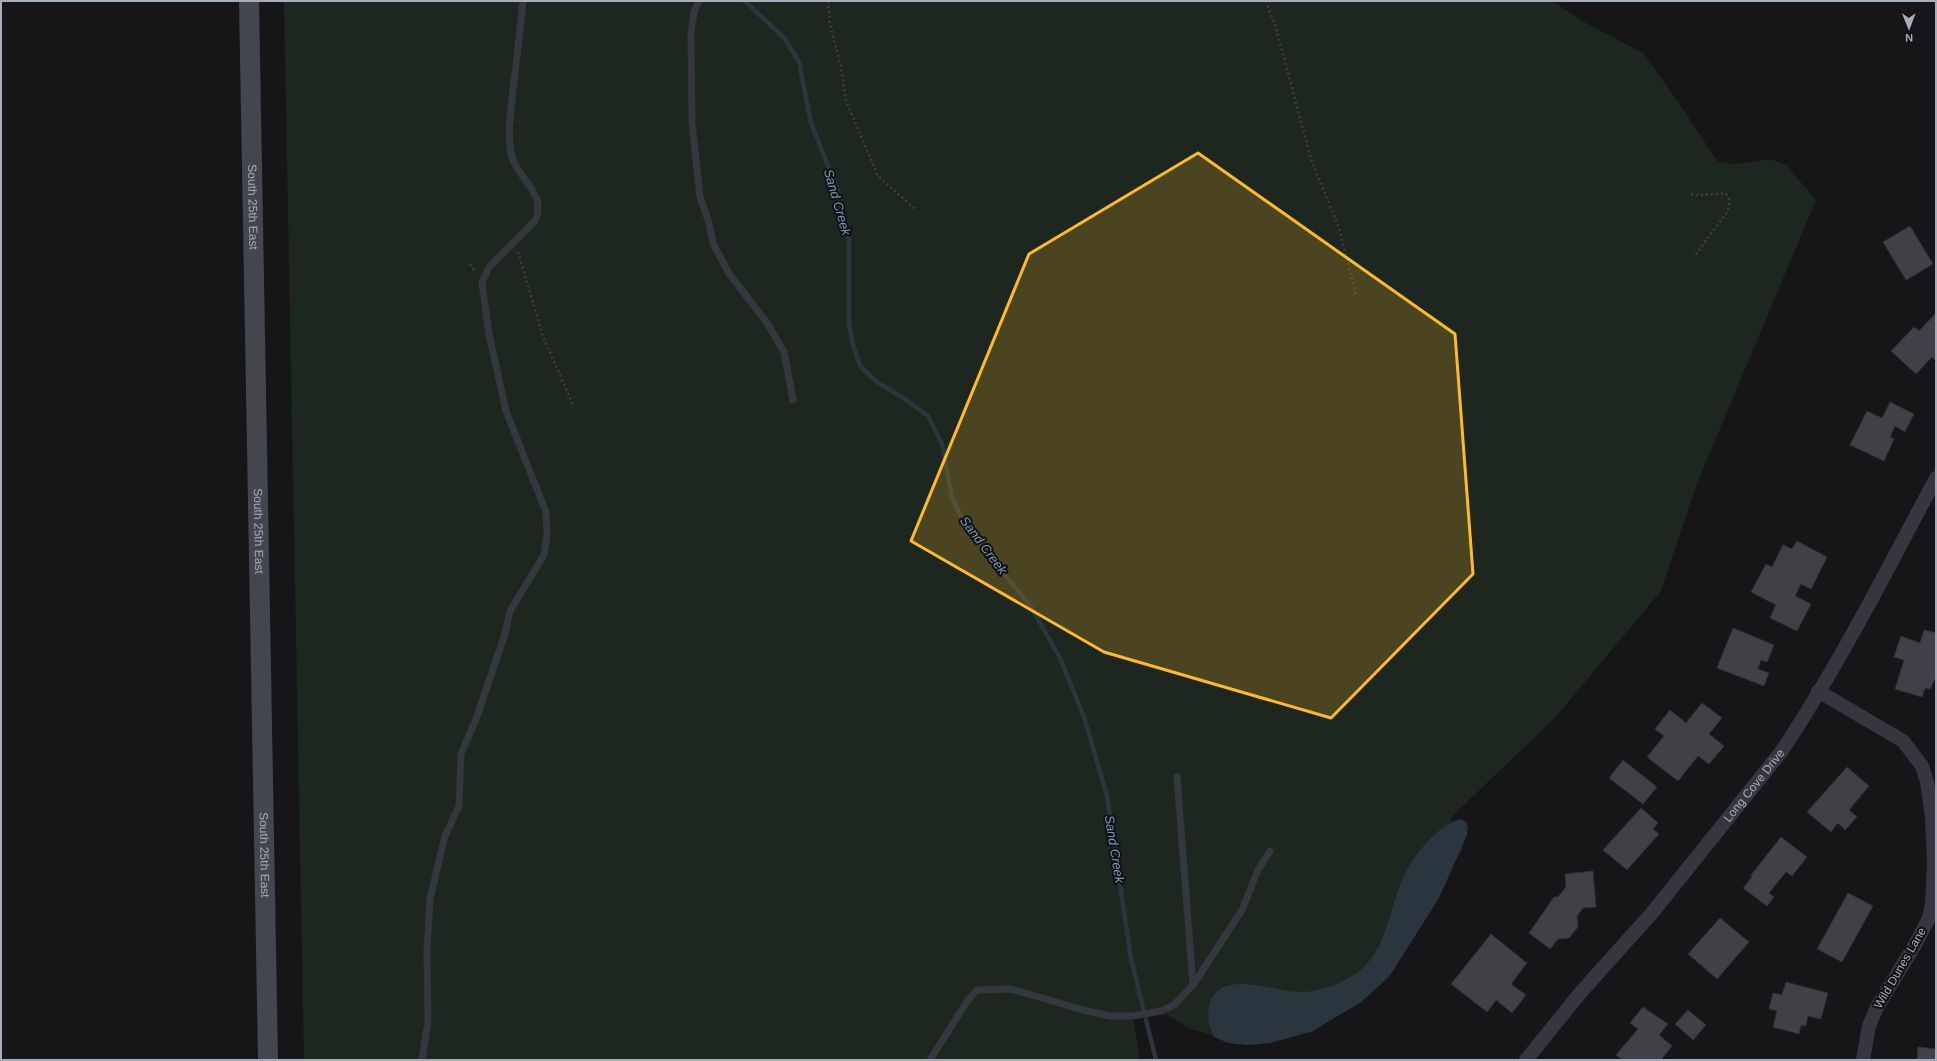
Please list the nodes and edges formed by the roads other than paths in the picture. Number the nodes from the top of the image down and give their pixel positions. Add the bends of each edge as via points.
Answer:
1 (249, 1) edge
2 (523, 1) edge
3 (699, 1) edge
4 (793, 400) dead end
5 (1936, 478) edge
6 (1818, 692) junction
7 (1177, 776) dead end
8 (1270, 851) dead end
9 (1193, 985) junction
10 (268, 1060) edge
11 (422, 1060) edge
12 (930, 1060) edge
13 (1526, 1060) edge
14 (1863, 1060) edge

1 - 10 main road, South 25th East
2 - 11 lane via 508,132 513,161 536,196 539,213 535,221 489,267 482,283 489,334 506,411 546,512 547,535 544,555 510,611 478,712 461,754 459,806 445,836 430,899 427,952 428,1021
3 - 4 lane via 690,33 692,123 700,197 713,244 728,272 767,323 784,352
5 - 6 street, Long Cove Drive
6 - 13 street, Long Cove Drive via 1781,752 1652,913 1581,992
6 - 14 street, Wild Dunes Lane via 1902,741 1922,766 1932,816 1934,864 1929,918 1876,1008 1869,1026
7 - 9 lane
8 - 9 lane via 1258,870 1242,910
9 - 12 lane via 1174,1006 1133,1016 1110,1016 1011,989 977,990

